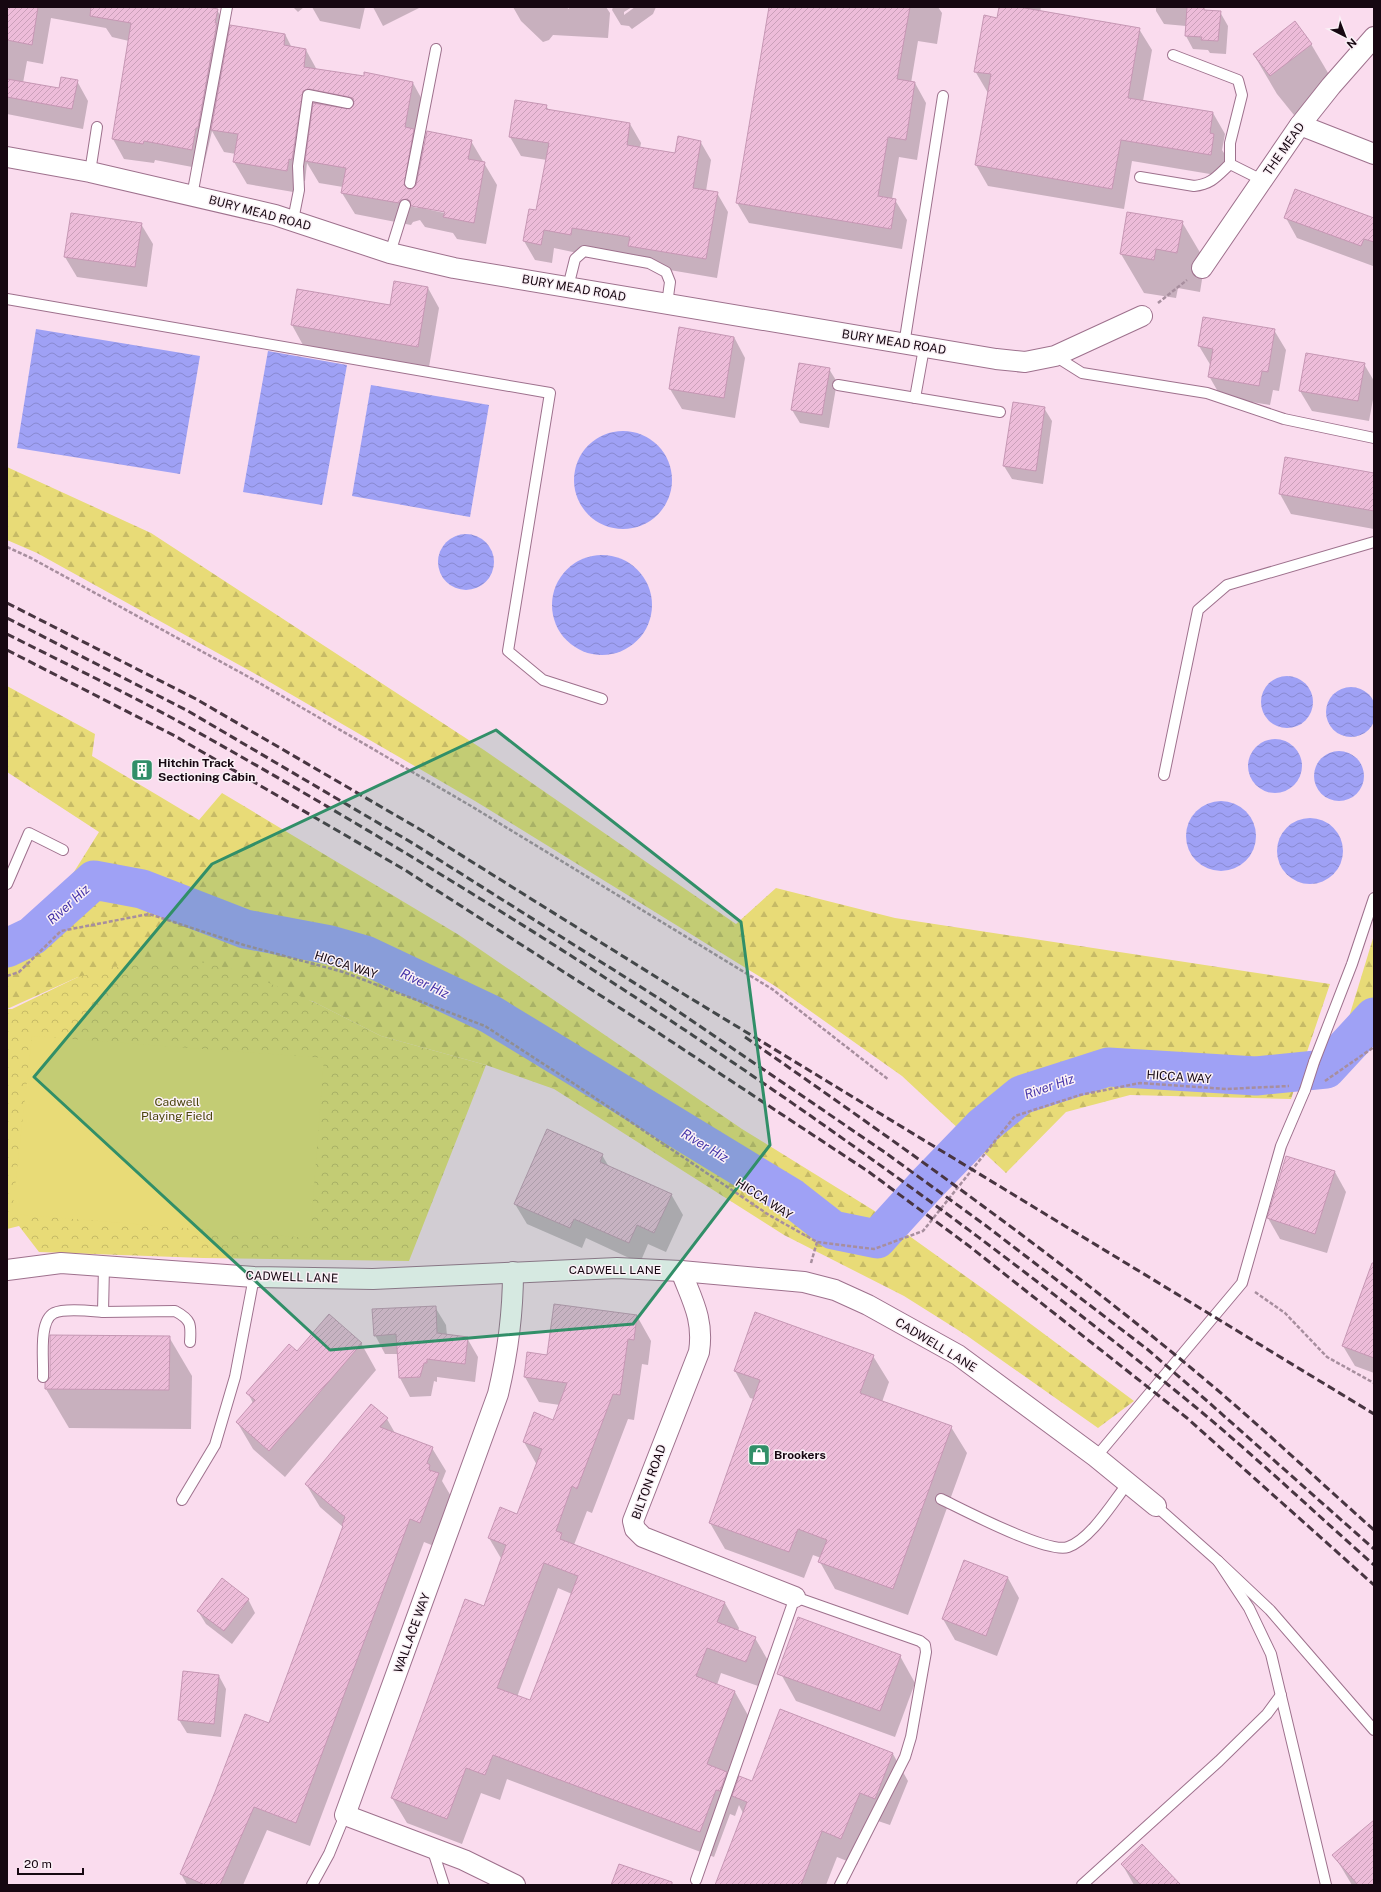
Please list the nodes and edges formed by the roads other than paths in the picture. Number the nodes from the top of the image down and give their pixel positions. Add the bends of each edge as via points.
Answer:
1 (227, 7) edge
2 (1374, 37) edge
3 (436, 49) dead end
4 (1174, 55) dead end
5 (943, 96) dead end
6 (348, 103) dead end
7 (1300, 125) junction
8 (97, 127) dead end
9 (1374, 154) edge
10 (7, 157) edge
11 (1230, 164) junction
12 (90, 172) junction
13 (1140, 177) dead end
14 (1262, 180) junction
15 (410, 183) dead end
16 (192, 196) junction
17 (405, 204) dead end
18 (292, 220) junction
19 (390, 253) junction
20 (1202, 268) road end
21 (568, 287) junction
22 (7, 299) edge
23 (667, 304) junction
24 (1142, 316) road end
25 (904, 345) junction
26 (924, 348) junction
27 (1055, 356) junction
28 (838, 385) dead end
29 (915, 398) junction
30 (1000, 412) dead end
31 (1374, 438) edge
32 (1374, 542) edge
33 (602, 699) dead end
34 (1164, 775) dead end
35 (63, 850) dead end
36 (10, 867) edge
37 (7, 884) edge
38 (1374, 898) edge
39 (104, 1266) junction
40 (7, 1270) edge
41 (680, 1270) junction
42 (513, 1272) junction
43 (254, 1276) junction
44 (103, 1312) junction
45 (190, 1342) dead end
46 (43, 1377) dead end
47 (1096, 1457) junction
48 (1128, 1483) junction
49 (941, 1499) dead end
50 (182, 1500) dead end
51 (1156, 1506) joint
52 (1218, 1561) junction
53 (795, 1597) junction
54 (1281, 1695) junction
55 (1374, 1730) edge
56 (345, 1815) junction
57 (432, 1848) junction
58 (696, 1880) dead end
59 (312, 1885) edge
60 (444, 1885) edge
61 (515, 1885) edge
62 (840, 1885) edge
63 (1082, 1885) edge
64 (1326, 1885) edge

1 - 16 lane
2 - 7 street, THE MEAD
3 - 15 lane
4 - 11 lane via 1238,80 1242,95 1230,144
5 - 25 lane
6 - 18 lane via 308,95 298,166 299,190
7 - 9 street
7 - 14 street, THE MEAD
8 - 12 lane
10 - 12 street, BURY MEAD ROAD
11 - 13 lane via 1211,182 1203,185 1194,186
11 - 14 lane
12 - 16 street, BURY MEAD ROAD
14 - 20 street, THE MEAD
16 - 18 street, BURY MEAD ROAD
17 - 19 lane
18 - 19 street, BURY MEAD ROAD
19 - 21 street, BURY MEAD ROAD via 454,268
21 - 23 street, BURY MEAD ROAD
21 - 23 lane via 575,259 584,251 649,263 666,272 670,282
22 - 33 lane via 550,393 508,651 543,680
23 - 25 street, BURY MEAD ROAD
24 - 27 street, BURY MEAD ROAD
25 - 26 street, BURY MEAD ROAD
26 - 27 street, BURY MEAD ROAD via 1025,362
26 - 29 lane
27 - 31 lane via 1082,373 1207,393 1284,419
28 - 29 lane
29 - 30 lane
32 - 34 lane via 1227,585 1198,610
35 - 36 lane via 29,833
36 - 37 lane
38 - 47 lane, bridge via 1306,1090 1282,1146 1242,1283
39 - 40 street, CADWELL LANE via 61,1263
39 - 43 street, CADWELL LANE
39 - 44 lane
41 - 42 street, CADWELL LANE via 617,1268
41 - 47 street, CADWELL LANE via 804,1282 835,1290 868,1305 958,1355
41 - 53 street, BILTON ROAD via 701,1324 699,1352 634,1521 635,1529 643,1537
42 - 43 street, CADWELL LANE via 373,1279
42 - 56 street, WALLACE WAY via 512,1314 498,1394
43 - 50 lane via 235,1377 215,1445
44 - 45 lane via 175,1311 189,1322
44 - 46 lane via 62,1311 47,1319 44,1327
47 - 48 street, CADWELL LANE
48 - 49 lane via 1093,1529 1068,1547 1055,1548 1034,1542
48 - 51 street, CADWELL LANE
51 - 52 lane
52 - 54 lane via 1249,1608 1271,1654
52 - 55 lane via 1270,1610
53 - 58 lane
53 - 62 lane via 920,1641 925,1645 912,1737 905,1757
54 - 63 lane via 1267,1714 1219,1761
54 - 64 lane
56 - 57 street
56 - 59 lane via 329,1854
57 - 60 lane
57 - 61 street via 464,1860

